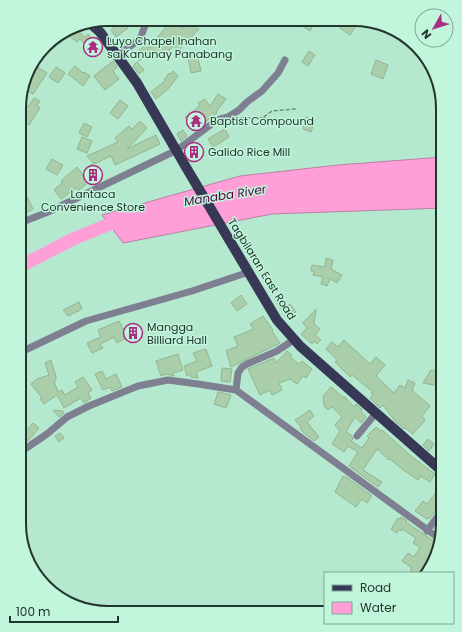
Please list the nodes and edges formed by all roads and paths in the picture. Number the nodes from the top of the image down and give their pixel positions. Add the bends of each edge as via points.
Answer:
1 (145, 26) edge
2 (95, 27) edge
3 (118, 56) junction
4 (285, 60) dead end
5 (296, 108) dead end
6 (228, 117) junction
7 (262, 118) junction
8 (298, 120) dead end
9 (177, 150) junction
10 (26, 221) edge
11 (248, 270) junction
12 (295, 339) junction
13 (26, 350) edge
14 (236, 390) junction
15 (376, 413) junction
16 (357, 436) dead end
17 (26, 448) edge
18 (436, 466) edge
19 (436, 519) edge
20 (427, 531) junction
21 (435, 536) edge

1 - 3 street via 140,39
2 - 3 main road, Tagbilaran East Road
3 - 9 main road, Tagbilaran East Road via 137,82
4 - 6 street via 278,73 262,91
5 - 7 path via 272,111
6 - 7 path
6 - 9 street via 213,123
7 - 8 path
9 - 10 street
9 - 11 main road, Tagbilaran East Road
11 - 12 main road, Tagbilaran East Road via 277,320
11 - 13 street via 192,291 86,322
12 - 14 street via 278,351 242,367 238,372
12 - 15 main road, Tagbilaran East Road
14 - 17 street via 168,380 138,386 67,417
14 - 20 street
15 - 16 street
15 - 18 main road, Tagbilaran East Road
19 - 20 street
20 - 21 street

